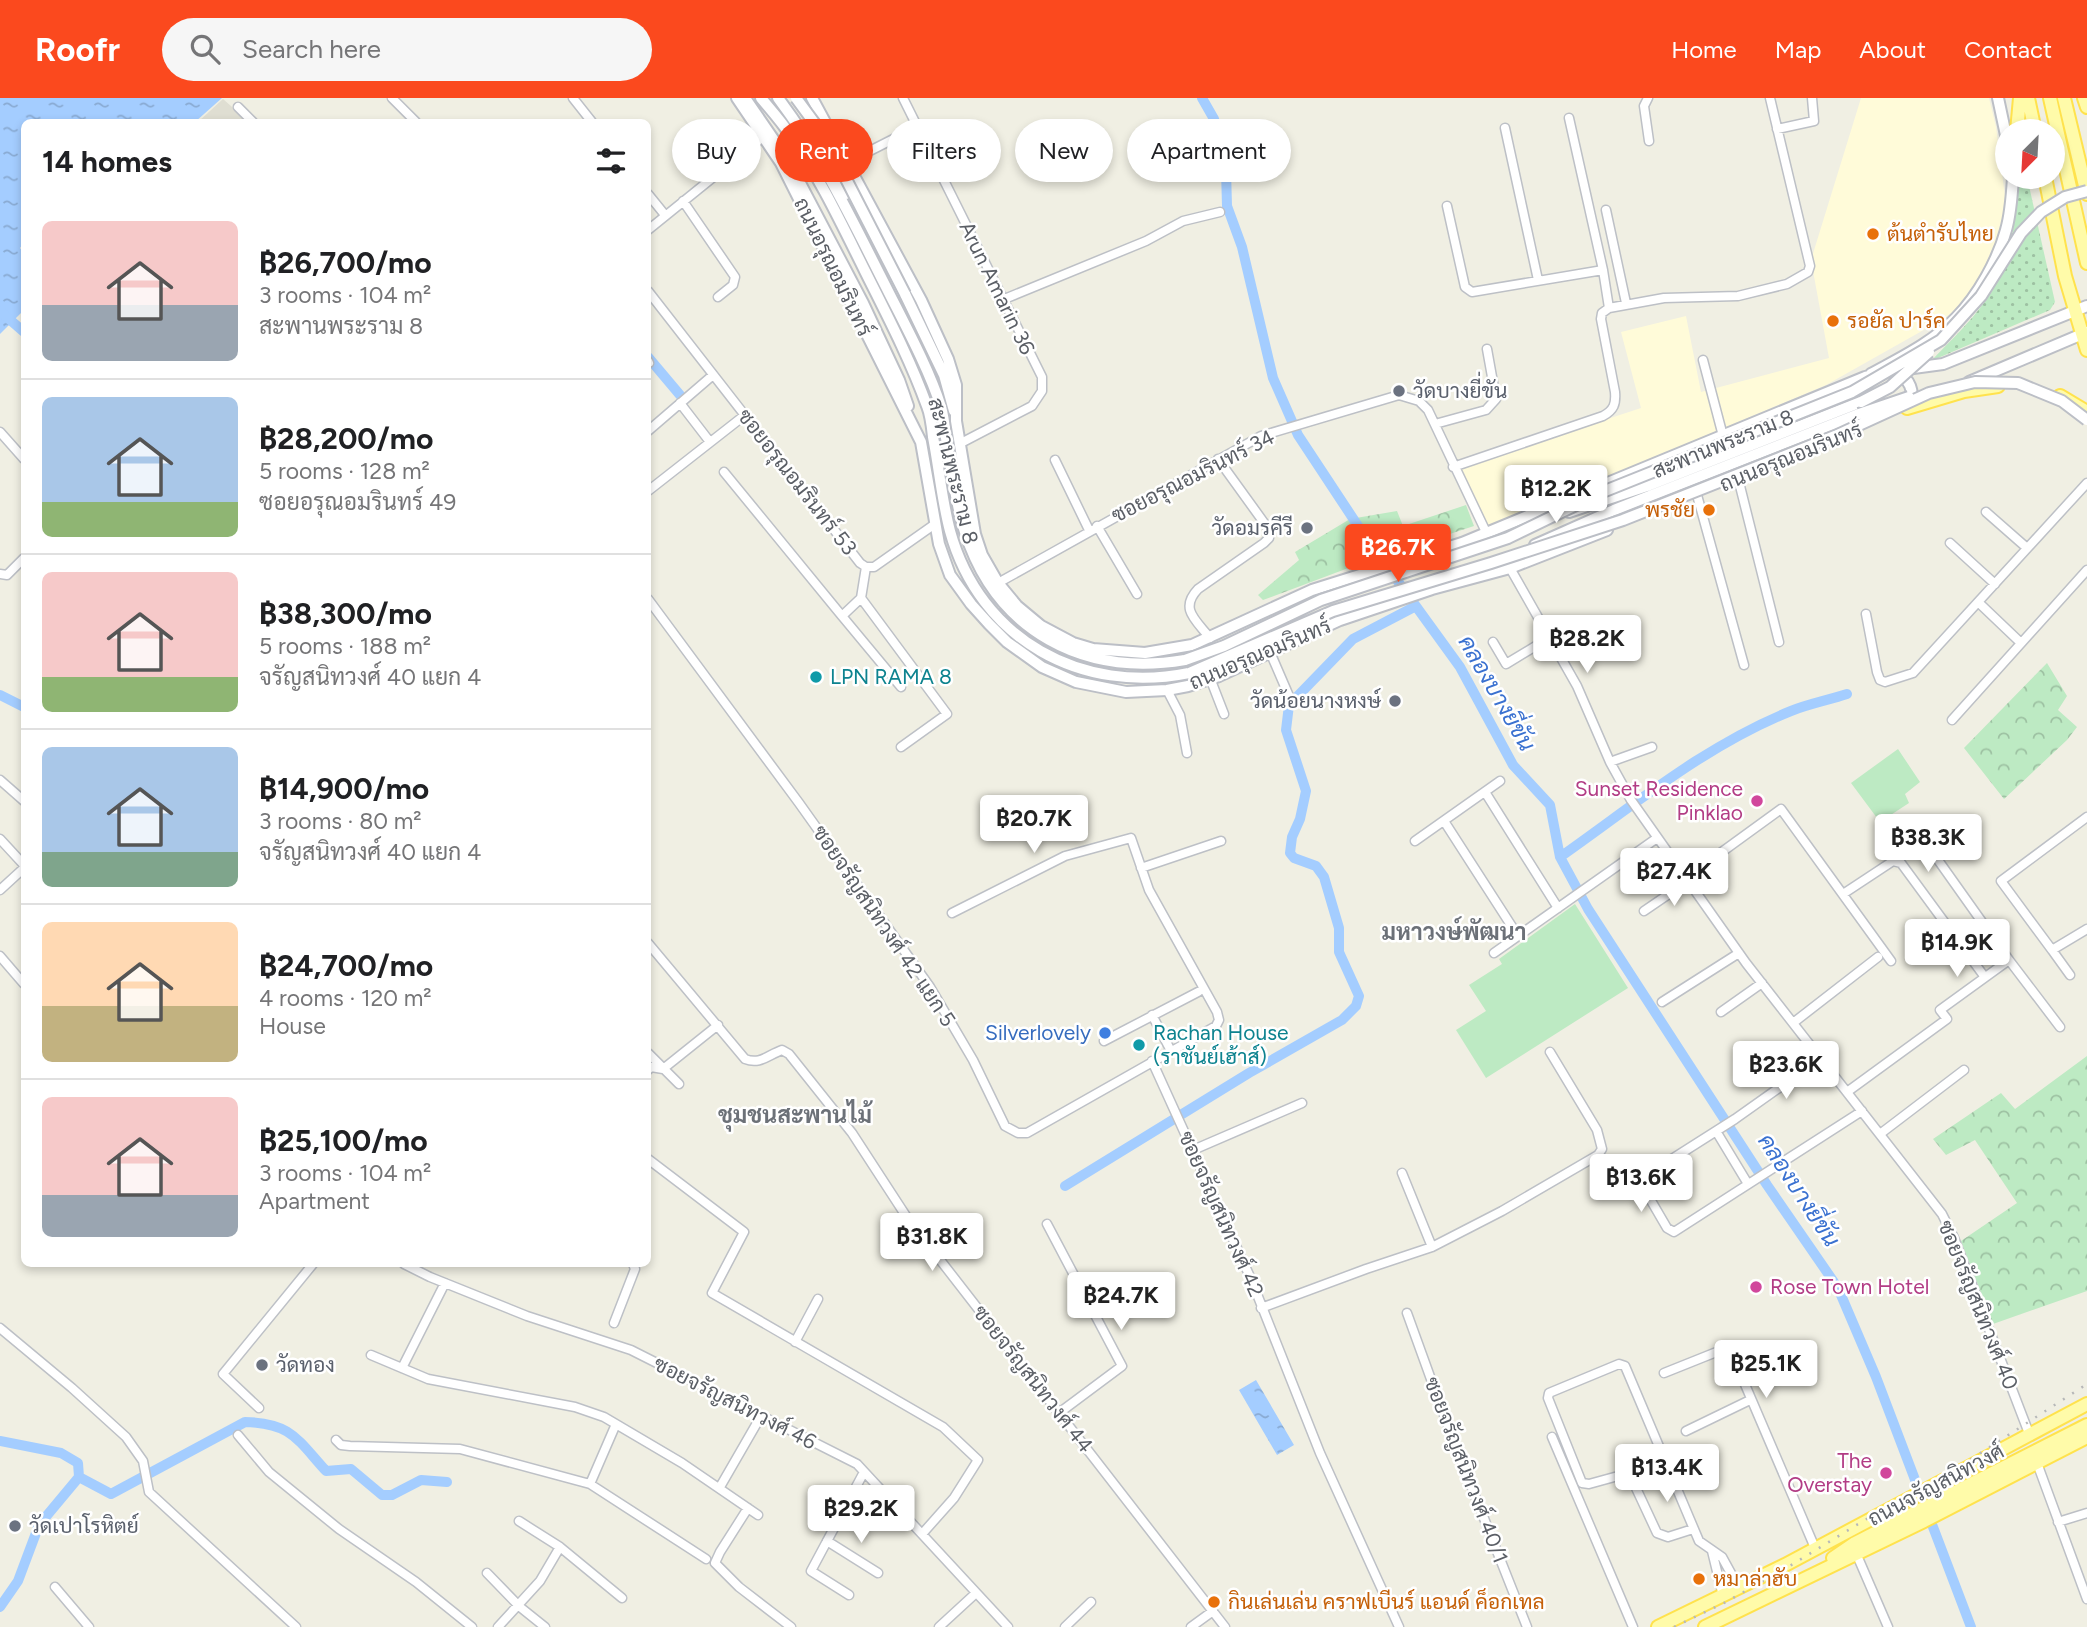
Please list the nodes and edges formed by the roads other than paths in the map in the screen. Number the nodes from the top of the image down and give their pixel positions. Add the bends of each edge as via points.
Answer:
1 (392, 98) edge
2 (573, 98) edge
3 (737, 98) edge
4 (745, 98) edge
5 (761, 98) edge
6 (778, 98) edge
7 (796, 98) edge
8 (802, 98) edge
9 (812, 98) edge
10 (903, 98) edge
11 (1648, 98) edge
12 (1770, 98) edge
13 (1812, 98) edge
14 (1998, 98) edge
15 (2020, 98) edge
16 (2028, 98) edge
17 (2050, 98) edge
18 (2064, 98) edge
19 (2084, 98) edge
20 (238, 107) dead end
21 (2087, 107) edge
22 (1569, 118) dead end
23 (250, 119) edge
24 (413, 119) edge
25 (590, 119) edge
26 (824, 119) edge
27 (913, 119) edge
28 (2002, 119) edge
29 (2018, 119) edge
30 (2032, 119) edge
31 (1505, 128) dead end
32 (1777, 129) junction
33 (763, 137) junction
34 (2066, 139) junction
35 (1649, 141) dead end
36 (859, 182) edge
37 (944, 182) edge
38 (2011, 189) edge
39 (2048, 189) edge
40 (2087, 193) edge
41 (651, 198) edge
42 (683, 201) junction
43 (1447, 206) dead end
44 (1606, 210) dead end
45 (1220, 212) dead end
46 (665, 215) junction
47 (651, 227) edge
48 (2087, 263) edge
49 (1603, 270) junction
50 (1538, 280) junction
51 (651, 295) edge
52 (718, 297) dead end
53 (1002, 300) junction
54 (1626, 303) junction
55 (2087, 306) edge
56 (1609, 308) junction
57 (2074, 311) junction
58 (2084, 333) edge
59 (1941, 340) junction
60 (1487, 349) dead end
61 (2087, 350) edge
62 (1703, 360) dead end
63 (1892, 371) junction
64 (713, 376) junction
65 (1865, 377) junction
66 (1929, 393) junction
67 (680, 403) junction
68 (1907, 408) junction
69 (2087, 412) edge
70 (745, 415) junction
71 (2087, 420) edge
72 (1435, 424) junction
73 (957, 425) junction
74 (651, 427) edge
75 (0, 432) edge
76 (1723, 436) junction
77 (710, 442) junction
78 (920, 442) junction
79 (961, 443) junction
80 (21, 456) edge
81 (1218, 459) junction
82 (1055, 460) dead end
83 (1453, 467) junction
84 (724, 472) dead end
85 (1738, 478) junction
86 (2087, 483) edge
87 (651, 489) edge
88 (1697, 495) junction
89 (1612, 504) junction
90 (1986, 512) dead end
91 (935, 524) junction
92 (1093, 528) junction
93 (1486, 532) junction
94 (1462, 542) junction
95 (1950, 543) dead end
96 (2027, 548) junction
97 (21, 561) edge
98 (866, 568) junction
99 (1510, 568) junction
100 (2087, 570) edge
101 (0, 574) edge
102 (1463, 580) junction
103 (998, 583) junction
104 (1994, 584) junction
105 (1137, 594) dead end
106 (861, 598) junction
107 (1978, 602) junction
108 (651, 603) edge
109 (1866, 614) dead end
110 (842, 616) junction
111 (1210, 638) junction
112 (1549, 638) junction
113 (1493, 642) dead end
114 (1779, 642) dead end
115 (2021, 643) junction
116 (1270, 652) junction
117 (1744, 665) dead end
118 (1210, 678) junction
119 (901, 687) dead end
120 (1167, 690) junction
121 (1289, 696) dead end
122 (1224, 714) dead end
123 (1952, 720) dead end
124 (901, 747) dead end
125 (1652, 747) dead end
126 (1187, 753) dead end
127 (1610, 762) junction
128 (0, 780) edge
129 (1500, 781) dead end
130 (1485, 792) junction
131 (21, 798) edge
132 (2087, 817) edge
133 (1444, 821) junction
134 (1916, 830) dead end
135 (1657, 838) junction
136 (0, 839) edge
137 (1220, 841) dead end
138 (1415, 841) dead end
139 (21, 863) edge
140 (21, 869) edge
141 (1141, 869) junction
142 (1687, 880) junction
143 (0, 890) edge
144 (1843, 894) junction
145 (1558, 908) junction
146 (1644, 911) dead end
147 (952, 913) dead end
148 (2087, 929) edge
149 (1518, 936) junction
150 (651, 947) edge
151 (2052, 950) junction
152 (1494, 953) dead end
153 (1739, 953) junction
154 (0, 956) edge
155 (1878, 957) dead end
156 (2009, 960) junction
157 (1891, 961) dead end
158 (2070, 975) dead end
159 (1984, 976) junction
160 (21, 980) edge
161 (1762, 983) junction
162 (1198, 992) dead end
163 (1662, 1002) dead end
164 (1721, 1012) dead end
165 (1152, 1015) junction
166 (1793, 1023) junction
167 (718, 1025) junction
168 (2060, 1027) dead end
169 (1104, 1041) dead end
170 (1171, 1051) junction
171 (1550, 1052) dead end
172 (651, 1056) edge
173 (1821, 1058) junction
174 (1152, 1061) junction
175 (651, 1066) edge
176 (663, 1069) junction
177 (1964, 1070) dead end
178 (679, 1084) dead end
179 (1847, 1092) junction
180 (1302, 1103) dead end
181 (1862, 1111) junction
182 (1716, 1132) junction
183 (1880, 1134) junction
184 (1193, 1150) junction
185 (651, 1161) edge
186 (1402, 1173) dead end
187 (1748, 1184) junction
188 (1047, 1224) dead end
189 (1432, 1247) junction
190 (311, 1267) edge
191 (410, 1267) edge
192 (634, 1267) edge
193 (445, 1283) junction
194 (818, 1299) dead end
195 (1261, 1308) junction
196 (1407, 1313) dead end
197 (614, 1323) dead end
198 (0, 1328) edge
199 (795, 1342) junction
200 (371, 1355) dead end
201 (402, 1368) junction
202 (1664, 1373) dead end
203 (1750, 1400) junction
204 (2084, 1405) edge
205 (259, 1408) dead end
206 (1059, 1413) junction
207 (761, 1416) junction
208 (617, 1424) junction
209 (2087, 1424) edge
210 (1686, 1431) dead end
211 (238, 1435) dead end
212 (2030, 1436) junction
213 (1552, 1437) dead end
214 (2087, 1437) edge
215 (335, 1440) dead end
216 (2037, 1463) junction
217 (864, 1472) junction
218 (590, 1485) junction
219 (720, 1487) junction
220 (748, 1508) junction
221 (1937, 1508) junction
222 (2087, 1513) edge
223 (758, 1515) dead end
224 (519, 1521) dead end
225 (2058, 1522) junction
226 (1693, 1529) junction
227 (922, 1534) junction
228 (827, 1541) junction
229 (561, 1547) junction
230 (1815, 1548) junction
231 (1855, 1548) junction
232 (1712, 1551) junction
233 (706, 1559) dead end
234 (1785, 1565) junction
235 (487, 1573) dead end
236 (878, 1573) dead end
237 (55, 1587) dead end
238 (1739, 1588) junction
239 (976, 1593) junction
240 (849, 1595) dead end
241 (1723, 1596) junction
242 (622, 1598) dead end
243 (2087, 1599) edge
244 (1091, 1602) dead end
245 (518, 1605) junction
246 (1213, 1611) junction
247 (89, 1627) edge
248 (296, 1627) edge
249 (472, 1627) edge
250 (498, 1627) edge
251 (545, 1627) edge
252 (791, 1627) edge
253 (939, 1627) edge
254 (1008, 1627) edge
255 (1065, 1627) edge
256 (1191, 1627) edge
257 (1225, 1627) edge
258 (1399, 1627) edge
259 (1527, 1627) edge
260 (1633, 1627) edge
261 (1658, 1627) edge
262 (1705, 1627) edge
263 (1888, 1627) edge

1 - 24 street
2 - 25 street
3 - 33 main road, ถนนอรุณอมรินทร์
4 - 78 main road via 789,162 863,303 899,380
5 - 66 main road, สะพานพระราม 8, bridge via 791,135 830,202 895,331 928,409 950,533 966,572 993,611 1020,637 1056,660 1109,677 1145,679 1189,673 1333,611 1623,520 1835,436
6 - 59 main road, สะพานพระราม 8, bridge via 802,129 848,212 941,408 960,514 979,569 1004,604 1038,634 1068,650 1111,663 1185,660 1321,600 1508,538 1605,491 1852,392
7 - 73 main road, bridge via 824,135 905,294 944,375
8 - 73 main road, ถนนอรุณอมรินทร์
9 - 26 main road, ถนนอรุณอมรินทร์
10 - 27 street, Arun Amarin 36
11 - 35 street via 1644,106
12 - 32 street
13 - 32 street via 1814,121
14 - 28 main road
15 - 29 main road
16 - 30 main road
17 - 34 main road
18 - 34 main road
19 - 21 main road
20 - 23 street
22 - 49 street
31 - 50 street
32 - 54 street via 1808,272 1787,284 1738,296
33 - 42 street
33 - 78 main road, ถนนอรุณอมรินทร์ via 781,163
34 - 40 main road
34 - 48 main road
36 - 73 main road, ถนนอรุณอมรินทร์ via 944,349 956,385
37 - 53 street, Arun Amarin 36
38 - 65 main road via 2006,230 1972,298 1928,341
39 - 57 main road
40 - 59 main road, สะพานพระราม 8, bridge via 2065,197 2041,212 2021,233 1980,296
41 - 46 street
42 - 46 street
42 - 52 street via 735,277 733,285
43 - 50 street via 1468,290
44 - 54 street
45 - 53 street via 1183,221 1146,241
46 - 47 street
49 - 50 street
49 - 56 street
51 - 64 street, ซอยอรุณอมรินทร์ 53
53 - 79 street, Arun Amarin 36 via 1042,377 1042,391 1032,406
54 - 56 street
55 - 57 main road, ถนนอรุณอมรินทร์
56 - 83 street via 1601,319 1615,392 1613,409
57 - 58 main road
57 - 63 main road, ถนนอรุณอมรินทร์ via 1942,364
58 - 61 main road
58 - 68 main road, ถนนอรุณอมรินทร์
59 - 89 main road, bridge via 1890,387 1861,402
60 - 72 street via 1496,399 1486,410
62 - 76 street
63 - 65 main road, ถนนอรุณอมรินทร์
63 - 68 main road via 1903,375 1911,387 1913,398
64 - 67 street
64 - 70 street, ซอยอรุณอมรินทร์ 53
65 - 76 main road, ถนนอรุณอมรินทร์
66 - 71 main road, สะพานพระราม 8, bridge via 1975,382 2018,383 2062,401
66 - 89 main road, bridge via 1897,399
67 - 74 street
67 - 77 street
68 - 69 main road via 1981,388 2015,385 2048,391
68 - 85 main road, ถนนอรุณอมรินทร์
70 - 77 street
70 - 98 street, ซอยอรุณอมรินทร์ 53
72 - 81 street, ซอยอรุณอมรินทร์ 34 via 1419,401 1399,396 1261,436
72 - 83 street
73 - 79 main road, ถนนอรุณอมรินทร์
75 - 80 street
76 - 93 main road, ถนนอรุณอมรินทร์
77 - 87 street
78 - 91 main road, ถนนอรุณอมรินทร์
79 - 103 main road, ถนนอรุณอมรินทร์ via 975,534
81 - 92 street, ซอยอรุณอมรินทร์ 34
81 - 111 street via 1270,531 1269,538 1190,598 1190,611
82 - 92 street
83 - 93 street
84 - 110 street
85 - 88 main road, ถนนอรุณอมรินทร์
85 - 114 street
86 - 96 street
88 - 99 main road, ถนนอรุณอมรินทร์
88 - 117 street
89 - 94 main road
89 - 102 main road
90 - 96 street
91 - 98 street, ซอยอรุณอมรินทร์ 53
91 - 120 main road, ถนนอรุณอมรินทร์ via 950,575 989,624 1024,655 1076,682 1108,690
92 - 103 street, ซอยอรุณอมรินทร์ 34
92 - 105 street
93 - 94 main road, ถนนอรุณอมรินทร์
94 - 111 main road, ถนนอรุณอมรินทร์ via 1312,590
95 - 104 street
96 - 104 street
97 - 101 street via 8,575
98 - 106 street
99 - 102 main road, ถนนอรุณอมรินทร์
99 - 112 street, ซอยจรัญสนิทวงศ์ 40
100 - 115 street
102 - 116 main road, ถนนอรุณอมรินทร์ via 1340,620
103 - 111 main road, ถนนอรุณอมรินทร์ via 1041,626 1093,649 1161,652
104 - 107 street
106 - 110 street
106 - 124 street via 947,714
107 - 109 street via 1918,670 1885,682 1877,672
107 - 115 street
108 - 174 street, ซอยจรัญสนิทวงศ์ 42 แยก 5 via 930,987 1005,1126 1027,1133
110 - 119 street
112 - 113 street via 1506,664
112 - 127 street, ซอยจรัญสนิทวงศ์ 40 via 1577,686
115 - 123 street
116 - 118 main road, ถนนอรุณอมรินทร์
116 - 121 street
118 - 120 main road, ถนนอรุณอมรินทร์
118 - 122 street
120 - 126 street via 1180,715
125 - 127 street
127 - 135 street, ซอยจรัญสนิทวงศ์ 40
128 - 131 street
129 - 130 street
130 - 133 street
130 - 145 street
132 - 151 street via 2001,881
133 - 138 street
133 - 149 street
134 - 156 street
135 - 142 street, ซอยจรัญสนิทวงศ์ 40
135 - 145 street
136 - 139 street
137 - 141 street
140 - 143 street
141 - 147 street via 1131,838 1065,856
141 - 170 street via 1219,1020
142 - 144 street via 1781,809
142 - 146 street
142 - 153 street, ซอยจรัญสนิทวงศ์ 40
144 - 157 street
144 - 159 street via 1893,861 1901,863
145 - 149 street
148 - 151 street
149 - 152 street
150 - 167 street, ซอยจรัญสนิทวงศ์ 44
151 - 158 street
153 - 161 street, ซอยจรัญสนิทวงศ์ 40
153 - 163 street
154 - 160 street
155 - 166 street
156 - 159 street
156 - 168 street
159 - 179 street via 1940,1010 1947,1019
161 - 164 street
161 - 166 street, ซอยจรัญสนิทวงศ์ 40
162 - 165 street
165 - 169 street
165 - 170 street
166 - 173 street, ซอยจรัญสนิทวงศ์ 40
167 - 176 street
167 - 206 street, ซอยจรัญสนิทวงศ์ 44 via 752,1062 782,1050 789,1054 852,1133 906,1216
170 - 174 street
171 - 189 street via 1597,1130 1602,1149 1502,1211
172 - 176 street
173 - 179 street, ซอยจรัญสนิทวงศ์ 40
173 - 182 street
174 - 184 street, ซอยจรัญสนิทวงศ์ 42
175 - 176 street
176 - 178 street
177 - 183 street
179 - 181 street, ซอยจรัญสนิทวงศ์ 40
180 - 184 street
181 - 183 street, ซอยจรัญสนิทวงศ์ 40
181 - 187 street
182 - 187 street
182 - 187 street via 1639,1180 1667,1228 1674,1231
183 - 212 street, ซอยจรัญสนิทวงศ์ 40 via 1942,1214 1954,1238
184 - 195 street, ซอยจรัญสนิทวงศ์ 42
185 - 199 street via 744,1233 712,1293
186 - 189 street
188 - 206 street via 1122,1366
189 - 195 street
190 - 205 street via 223,1374
191 - 193 street, ซอยจรัญสนิทวงศ์ 46
192 - 197 street
193 - 201 street
193 - 207 street, ซอยจรัญสนิทวงศ์ 46 via 631,1350
194 - 199 street
195 - 258 street, ซอยจรัญสนิทวงศ์ 42
196 - 259 street, ซอยจรัญสนิทวงศ์ 40/1
198 - 248 street via 126,1437 143,1461 149,1492 155,1499
199 - 227 street via 943,1427 978,1460 954,1498
200 - 201 street
201 - 208 street via 428,1379 575,1407
202 - 203 street via 1728,1347
203 - 210 street
203 - 230 street
204 - 212 main road, ถนนจรัญสนิทวงศ์
206 - 246 street, ซอยจรัญสนิทวงศ์ 44
207 - 217 street, ซอยจรัญสนิทวงศ์ 46 via 857,1464
207 - 219 street
208 - 218 street
208 - 219 street
209 - 221 main road, ถนนจรัญสนิทวงศ์
211 - 249 street via 279,1480
212 - 230 main road, ถนนจรัญสนิทวงศ์
213 - 260 street
214 - 216 main road, ถนนจรัญสนิทวงศ์
215 - 218 street via 351,1446 460,1448
216 - 221 main road, ถนนจรัญสนิทวงศ์
216 - 225 street
217 - 227 street, ซอยจรัญสนิทวงศ์ 46
217 - 228 street
218 - 233 street
219 - 220 street
220 - 223 street
220 - 252 street via 715,1563
221 - 231 main road, ถนนจรัญสนิทวงศ์
222 - 225 street
224 - 229 street
225 - 243 street
226 - 226 street via 1668,1536 1657,1533 1629,1473 1582,1483 1549,1393 1619,1364 1625,1366
226 - 232 street via 1701,1544
227 - 239 street, ซอยจรัญสนิทวงศ์ 46
228 - 236 street
228 - 240 street via 811,1571
229 - 242 street
229 - 245 street
230 - 234 main road, ถนนจรัญสนิทวงศ์
231 - 234 main road, ถนนจรัญสนิทวงศ์
231 - 262 main road, ถนนจรัญสนิทวงศ์
231 - 263 street
232 - 238 street via 1724,1561
232 - 241 street
234 - 238 main road, ถนนจรัญสนิทวงศ์
235 - 245 street
237 - 247 street
238 - 241 main road, ถนนจรัญสนิทวงศ์
239 - 253 street
239 - 254 street, ซอยจรัญสนิทวงศ์ 46
241 - 261 main road, ถนนจรัญสนิทวงศ์
244 - 255 street
245 - 250 street
245 - 251 street
246 - 256 street
246 - 257 street, ซอยจรัญสนิทวงศ์ 44

